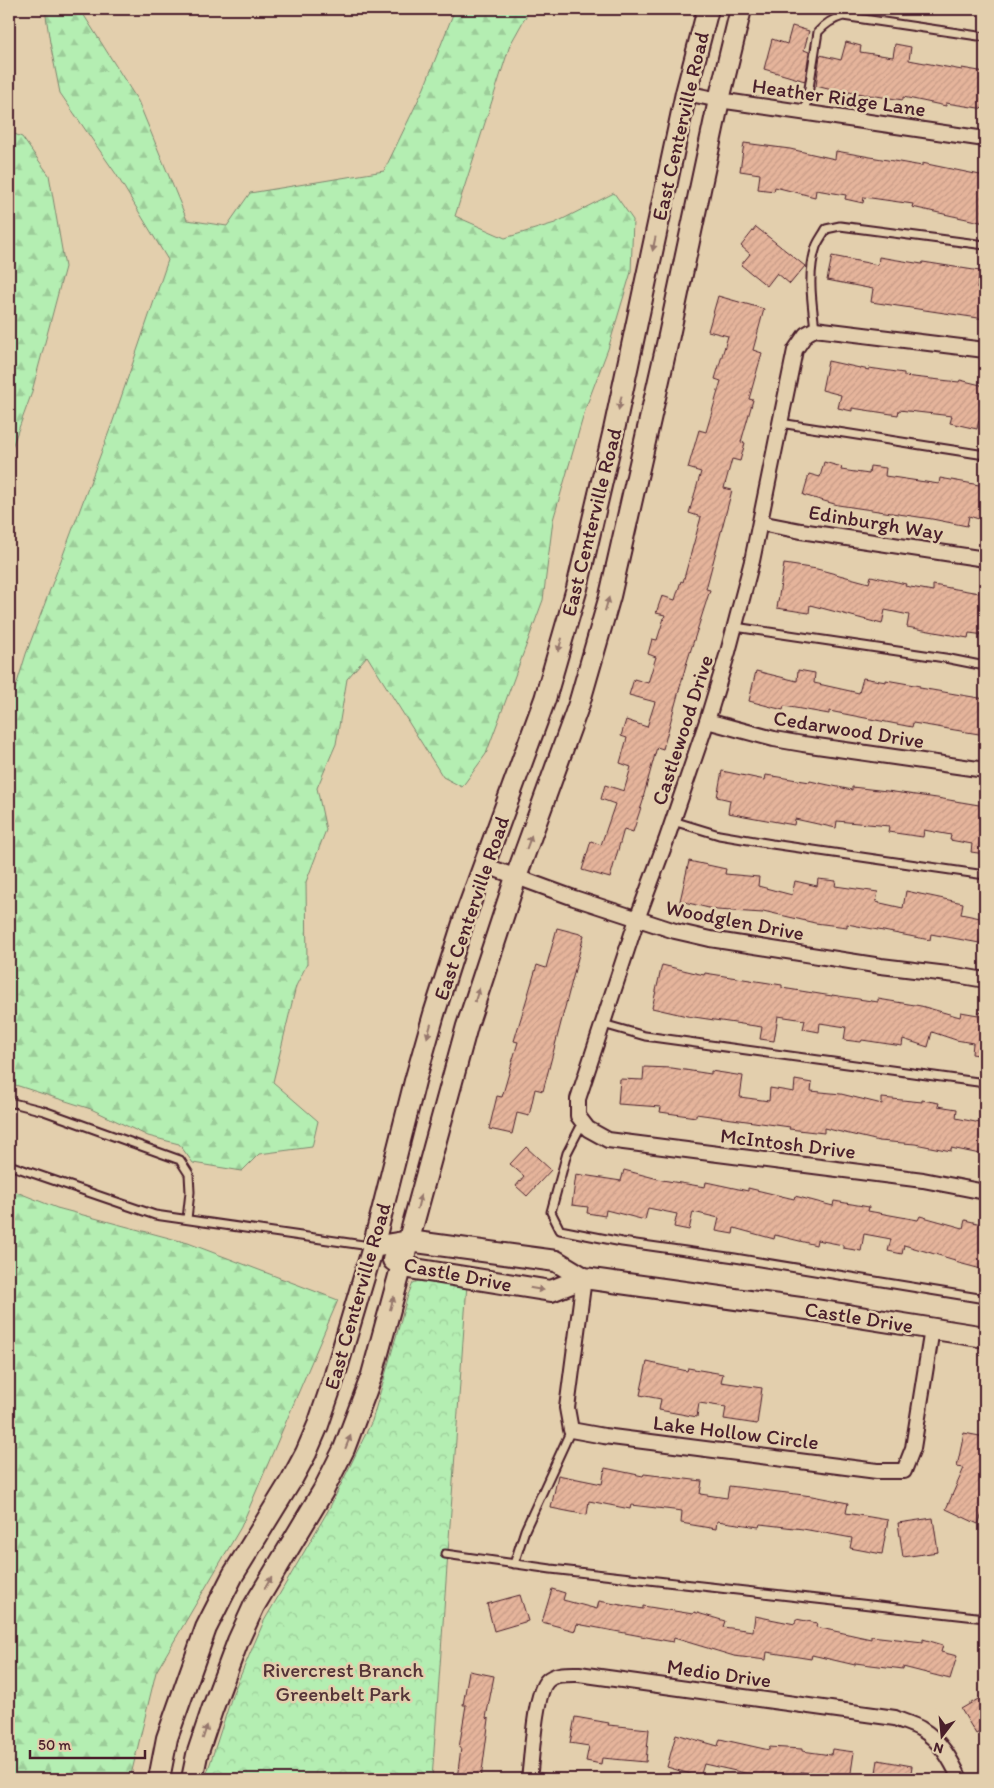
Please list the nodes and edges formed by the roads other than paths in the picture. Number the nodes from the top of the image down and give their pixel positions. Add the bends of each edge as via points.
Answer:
1 (708, 9) edge
2 (741, 9) edge
3 (985, 36) edge
4 (686, 93) junction
5 (719, 100) junction
6 (805, 113) junction
7 (985, 139) edge
8 (985, 244) edge
9 (811, 332) junction
10 (985, 350) edge
11 (780, 423) junction
12 (985, 455) edge
13 (760, 523) junction
14 (985, 559) edge
15 (735, 627) junction
16 (985, 666) edge
17 (707, 721) junction
18 (985, 770) edge
19 (673, 821) junction
20 (484, 865) junction
21 (985, 875) edge
22 (516, 877) junction
23 (637, 918) junction
24 (985, 980) edge
25 (603, 1024) junction
26 (985, 1083) edge
27 (9, 1102) edge
28 (585, 1126) junction
29 (9, 1165) edge
30 (985, 1192) edge
31 (187, 1219) junction
32 (409, 1241) junction
33 (372, 1246) junction
34 (403, 1267) junction
35 (584, 1278) junction
36 (985, 1299) edge
37 (932, 1329) junction
38 (985, 1337) edge
39 (571, 1430) junction
40 (445, 1554) dead end
41 (514, 1564) junction
42 (985, 1618) edge
43 (530, 1778) edge
44 (159, 1779) edge
45 (192, 1779) edge
46 (546, 1779) edge
47 (960, 1779) edge

1 - 4 main road, East Centerville Road
2 - 5 main road, East Centerville Road
3 - 6 lane via 843,16 833,19 818,32
4 - 5 street, Heather Ridge Lane
4 -> 20 main road, East Centerville Road via 582,570 545,699
5 - 6 street, Heather Ridge Lane
22 -> 5 main road, East Centerville Road via 579,704 610,596
6 - 7 street, Heather Ridge Lane
8 - 9 lane via 840,226 826,229 816,246 811,274
9 - 10 street
9 - 11 street, Castlewood Drive via 795,350
11 - 12 lane
11 - 13 street, Castlewood Drive
13 - 14 street, Edinburgh Way
13 - 15 street, Castlewood Drive
15 - 16 lane
15 - 17 street, Castlewood Drive
17 - 18 street, Cedarwood Drive via 774,739
17 - 19 street, Castlewood Drive
19 - 21 lane via 763,842
19 - 23 street, Castlewood Drive
20 - 22 street, Woodglen Drive
20 -> 33 main road, East Centerville Road via 434,1014
22 - 23 street, Woodglen Drive
32 -> 22 main road, East Centerville Road via 467,1026
23 - 24 street, Woodglen Drive via 710,939
23 - 25 street, Castlewood Drive
25 - 26 lane via 645,1036
25 - 28 street, Castlewood Drive via 578,1099 578,1116
27 - 31 lane via 44,1111 180,1160 189,1174
28 - 30 street, McIntosh Drive via 608,1140 922,1180
28 - 36 lane via 567,1153 551,1212 560,1230
29 - 31 lane via 154,1215
31 - 33 lane
32 - 33 main road, Castle Drive
32 - 34 main road, East Centerville Road
32 - 35 main road, Castle Drive via 556,1261
33 - 34 main road, Castle Drive
33 - 44 main road, East Centerville Road via 318,1425 292,1479 233,1575 206,1628 167,1738
34 -> 35 main road, Castle Drive via 551,1291
45 -> 34 main road, East Centerville Road via 197,1755 238,1640 254,1606 323,1491 348,1440 372,1375
35 - 37 main road, Castle Drive
35 - 39 street via 567,1408
37 - 38 main road, Castle Drive
37 - 39 street, Lake Hollow Circle via 912,1448 904,1471 877,1471
39 - 41 lane via 525,1530
40 - 41 lane
41 - 42 lane
43 - 46 lane
43 - 47 street, Medio Drive via 538,1699 546,1682 558,1674 579,1674 895,1718 921,1728 935,1740 950,1758

